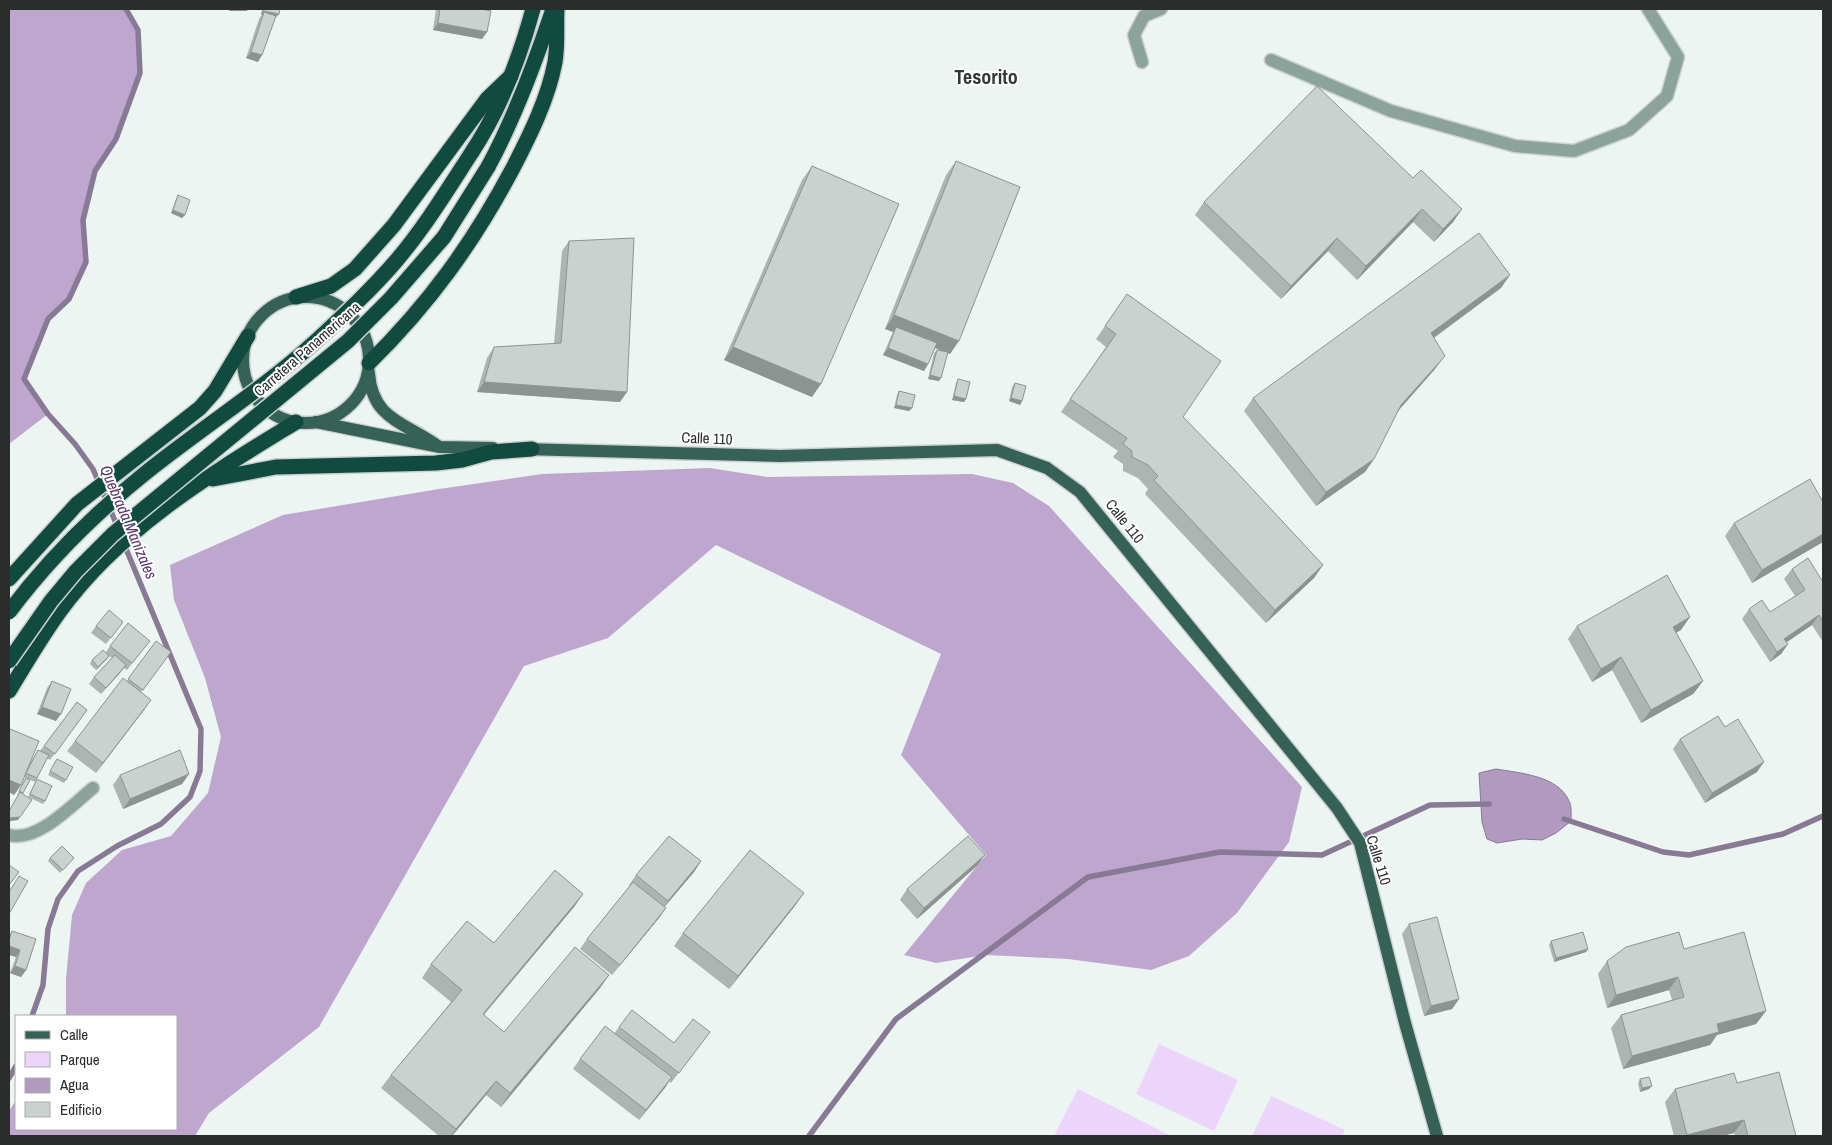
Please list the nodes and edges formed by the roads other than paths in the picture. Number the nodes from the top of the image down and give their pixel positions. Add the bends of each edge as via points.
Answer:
1 (533, 9) edge
2 (555, 9) edge
3 (1161, 9) edge
4 (1648, 9) edge
5 (1271, 60) dead end
6 (1142, 62) dead end
7 (511, 76) junction
8 (296, 297) junction
9 (248, 336) junction
10 (369, 366) junction
11 (296, 422) junction
12 (316, 422) junction
13 (440, 447) junction
14 (532, 449) junction
15 (204, 480) junction
16 (9, 579) edge
17 (9, 612) edge
18 (9, 661) edge
19 (9, 692) edge
20 (93, 788) dead end
21 (9, 836) edge
22 (1437, 1136) edge

1 - 7 highway, Carretera Panamericana
2 - 10 highway via 555,61 528,139 466,248 421,309
2 - 18 highway, Carretera Panamericana, bridge via 509,129 444,237 348,341 113,534 76,571
3 - 6 street via 1144,16 1134,35
4 - 5 street via 1678,57 1667,96 1629,130 1574,151 1515,146 1391,111
7 - 8 highway via 488,99 394,225 355,269 331,286
7 - 17 highway, Carretera Panamericana, bridge via 493,121 413,238 361,299 278,373 144,474 93,518 55,555
8 - 9 main road via 267,310
8 - 10 main road via 328,300 343,308 363,332
9 - 11 main road via 244,354 245,373 251,390 270,411
9 - 16 highway via 215,391 200,408 77,504
10 - 12 main road via 366,381 352,404
10 - 13 main road via 374,400 381,410
11 - 12 main road
11 - 15 highway
12 - 13 main road, Calle 110
13 - 14 main road, Calle 110
14 - 15 highway via 491,452 436,463 276,467
14 - 22 main road, Calle 110 via 780,456 997,450 1048,468 1080,492 1337,808 1360,844
15 - 19 highway via 174,500 95,568 60,611
20 - 21 street via 35,834

